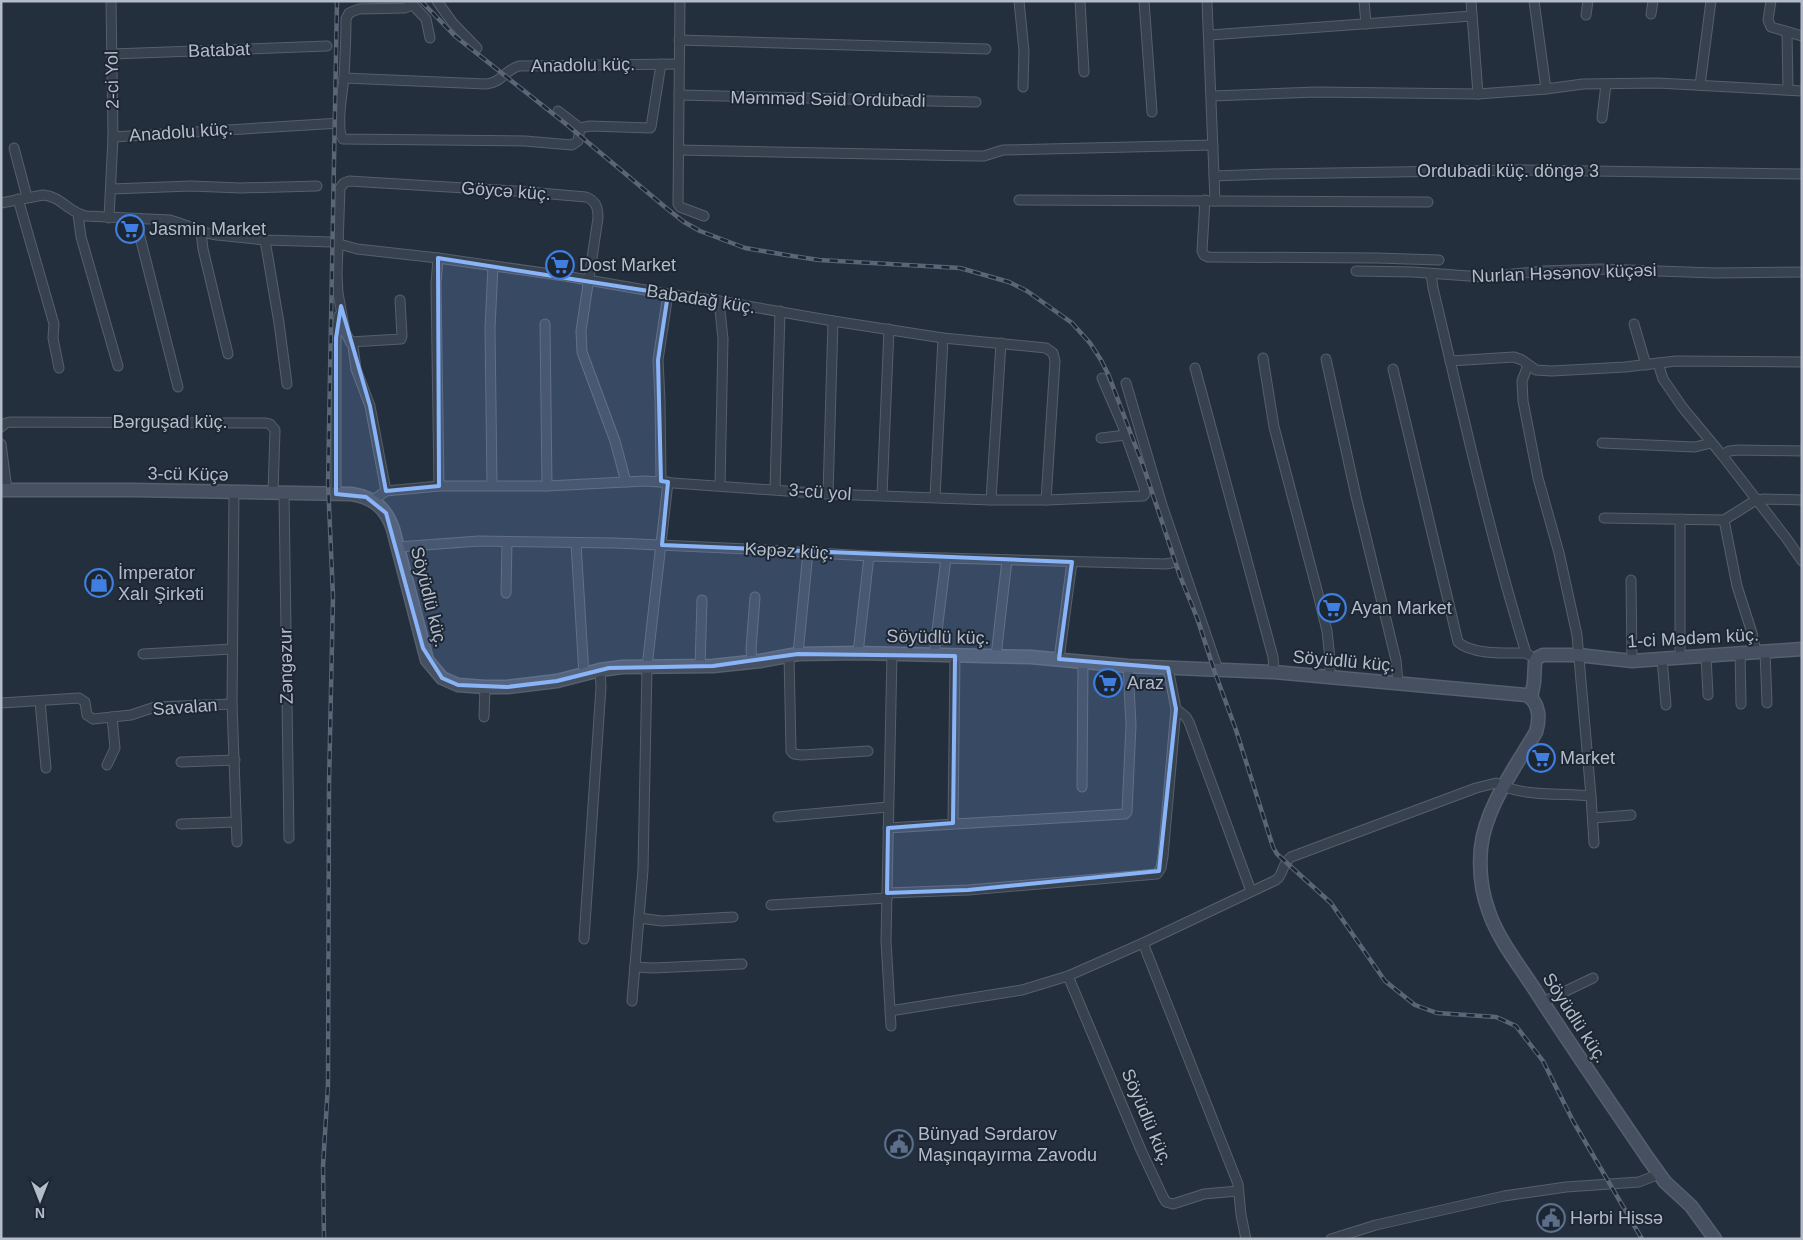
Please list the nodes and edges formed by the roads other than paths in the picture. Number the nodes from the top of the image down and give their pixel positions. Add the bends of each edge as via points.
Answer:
1 (111, 1) edge
2 (437, 1) edge
3 (680, 1) edge
4 (1019, 1) edge
5 (1080, 1) edge
6 (1144, 1) edge
7 (1208, 1) edge
8 (1364, 1) edge
9 (1471, 1) edge
10 (1534, 1) edge
11 (1588, 1) edge
12 (1653, 1) edge
13 (1712, 1) edge
14 (1771, 1) edge
15 (410, 3) edge
16 (1651, 14) dead end
17 (1586, 15) dead end
18 (1472, 16) junction
19 (1366, 24) junction
20 (1786, 32) junction
21 (1210, 36) junction
22 (1802, 36) edge
23 (430, 38) dead end
24 (679, 40) junction
25 (326, 46) dead end
26 (478, 48) dead end
27 (986, 49) dead end
28 (112, 54) junction
29 (661, 64) junction
30 (679, 64) junction
31 (1084, 72) dead end
32 (344, 78) junction
33 (1606, 84) junction
34 (1700, 85) junction
35 (1023, 87) dead end
36 (1546, 89) junction
37 (1788, 89) junction
38 (1802, 90) edge
39 (1478, 94) junction
40 (679, 95) junction
41 (1212, 96) junction
42 (976, 102) dead end
43 (558, 111) dead end
44 (1152, 112) dead end
45 (1602, 118) dead end
46 (340, 123) junction
47 (580, 128) junction
48 (113, 137) junction
49 (1213, 145) junction
50 (14, 148) dead end
51 (679, 150) junction
52 (1802, 174) edge
53 (1214, 176) junction
54 (317, 186) dead end
55 (112, 189) junction
56 (22, 198) junction
57 (1019, 200) dead end
58 (1205, 200) junction
59 (1215, 201) junction
60 (1428, 202) dead end
61 (1, 203) edge
62 (78, 214) junction
63 (704, 216) dead end
64 (109, 218) junction
65 (138, 220) junction
66 (201, 232) junction
67 (265, 240) junction
68 (338, 244) junction
69 (438, 258) junction
70 (1439, 260) dead end
71 (493, 266) junction
72 (1356, 271) dead end
73 (1802, 272) edge
74 (1431, 274) junction
75 (589, 280) junction
76 (668, 294) junction
77 (400, 300) dead end
78 (719, 301) junction
79 (341, 306) junction
80 (780, 311) junction
81 (833, 321) junction
82 (545, 324) dead end
83 (1634, 324) dead end
84 (889, 330) junction
85 (943, 338) junction
86 (350, 342) junction
87 (1001, 343) junction
88 (228, 354) dead end
89 (1263, 358) dead end
90 (1326, 359) dead end
91 (1450, 361) junction
92 (1802, 362) edge
93 (1658, 363) junction
94 (1528, 365) junction
95 (1646, 365) junction
96 (118, 366) dead end
97 (59, 368) dead end
98 (1195, 368) dead end
99 (1392, 370) dead end
100 (1102, 378) dead end
101 (1126, 383) dead end
102 (287, 384) dead end
103 (178, 387) dead end
104 (1, 427) edge
105 (1126, 436) junction
106 (1101, 438) dead end
107 (1602, 443) dead end
108 (1712, 443) junction
109 (1, 444) edge
110 (1802, 451) edge
111 (1722, 455) junction
112 (626, 482) junction
113 (664, 482) junction
114 (492, 485) junction
115 (439, 486) junction
116 (547, 486) junction
117 (720, 486) junction
118 (775, 489) junction
119 (4, 490) edge
120 (386, 491) junction
121 (234, 492) junction
122 (278, 493) junction
123 (336, 494) junction
124 (828, 494) junction
125 (882, 495) junction
126 (935, 497) junction
127 (373, 500) junction
128 (991, 500) junction
129 (1046, 500) junction
130 (1756, 500) junction
131 (1802, 500) edge
132 (1604, 518) dead end
133 (1680, 520) junction
134 (1724, 520) junction
135 (506, 542) junction
136 (576, 543) junction
137 (662, 545) junction
138 (398, 547) junction
139 (808, 552) junction
140 (870, 556) junction
141 (946, 558) junction
142 (1007, 560) junction
143 (1181, 561) junction
144 (1802, 561) edge
145 (1072, 562) junction
146 (1631, 580) dead end
147 (506, 593) dead end
148 (755, 597) dead end
149 (702, 600) dead end
150 (232, 649) junction
151 (1802, 649) edge
152 (1760, 651) junction
153 (1740, 652) junction
154 (858, 653) junction
155 (143, 654) dead end
156 (794, 654) junction
157 (892, 654) junction
158 (934, 655) junction
159 (1578, 655) junction
160 (1706, 655) junction
161 (954, 656) junction
162 (996, 656) junction
163 (1531, 656) junction
164 (1680, 657) junction
165 (1060, 659) junction
166 (1662, 659) junction
167 (1632, 661) junction
168 (752, 662) junction
169 (1083, 662) junction
170 (700, 666) junction
171 (1128, 666) junction
172 (648, 667) junction
173 (1168, 668) junction
174 (600, 670) junction
175 (1218, 670) junction
176 (1274, 672) junction
177 (584, 675) junction
178 (1330, 677) junction
179 (1398, 683) junction
180 (485, 687) junction
181 (1708, 695) dead end
182 (1531, 698) junction
183 (40, 701) junction
184 (1, 703) edge
185 (1767, 703) dead end
186 (232, 704) junction
187 (1741, 704) dead end
188 (1666, 705) dead end
189 (1176, 709) junction
190 (112, 717) junction
191 (484, 717) dead end
192 (868, 751) dead end
193 (234, 760) junction
194 (181, 762) dead end
195 (107, 765) dead end
196 (46, 768) dead end
197 (1082, 787) dead end
198 (1504, 787) junction
199 (1591, 796) junction
200 (888, 807) junction
201 (1631, 815) dead end
202 (778, 816) dead end
203 (1592, 818) junction
204 (236, 822) junction
205 (952, 823) junction
206 (181, 824) dead end
207 (888, 828) junction
208 (289, 838) dead end
209 (237, 842) dead end
210 (1594, 844) dead end
211 (1251, 891) junction
212 (887, 895) junction
213 (771, 905) dead end
214 (733, 916) dead end
215 (639, 918) junction
216 (584, 939) dead end
217 (1142, 943) junction
218 (742, 964) dead end
219 (635, 967) junction
220 (1068, 976) junction
221 (1593, 978) dead end
222 (632, 1001) dead end
223 (1543, 1002) junction
224 (890, 1011) junction
225 (891, 1026) dead end
226 (1659, 1174) junction
227 (1238, 1191) junction
228 (1246, 1239) edge
229 (1330, 1239) edge
230 (1715, 1239) edge

1 - 28 street, 2-ci Yol
2 - 26 street via 452,22
3 - 24 street
4 - 35 street via 1024,51
5 - 31 street
6 - 44 street
7 - 21 street
8 - 19 street
9 - 18 street
10 - 36 street
11 - 17 street
12 - 16 street
13 - 34 street
14 - 20 street via 1769,25
15 - 23 street via 426,19
15 - 32 street via 405,8 359,9 349,13 346,19
18 - 19 street
18 - 39 street
19 - 21 street
20 - 22 street
20 - 37 street
21 - 41 street
24 - 27 street
24 - 30 street
25 - 28 street, Batabat
28 - 48 street, 2-ci Yol
29 - 30 street, Anadolu küç.
29 - 32 street, Anadolu küç. via 519,66 509,70 497,82 486,84
29 - 47 street via 652,127
30 - 40 street
32 - 46 street
33 - 34 street
33 - 36 street
33 - 45 street
34 - 37 street
36 - 39 street
37 - 38 street
39 - 41 street via 1316,92
40 - 42 street, Məmməd Səid Ordubadi
40 - 51 street
41 - 49 street
43 - 47 street
46 - 47 street via 343,139 572,145 578,141
46 - 48 street, Anadolu küç.
48 - 55 street, 2-ci Yol
49 - 51 street via 1003,150 984,156
49 - 53 street
50 - 56 street
51 - 63 street via 678,204
52 - 53 street, Ordubadi küç. döngə 3 via 1520,170
53 - 59 street
54 - 55 street
55 - 64 street, 2-ci Yol
56 - 61 street, Babadağ küç.
56 - 62 street, Babadağ küç. via 50,195
56 - 97 street via 54,324 52,338
57 - 58 street
58 - 59 street
58 - 70 street via 1202,251 1208,257
59 - 60 street
62 - 64 street, Babadağ küç.
62 - 96 street via 81,237
64 - 65 street, Babadağ küç.
65 - 66 street, Babadağ küç. via 170,220
65 - 103 street
66 - 67 street, Babadağ küç.
66 - 88 street
67 - 68 street, Babadağ küç.
67 - 102 street
68 - 69 street, Babadağ küç.
68 - 75 street, Göycə küç. via 340,188 349,180 586,197 593,200 598,212
68 - 79 street
69 - 71 street, Babadağ küç.
69 - 115 street
71 - 75 street, Babadağ küç.
71 - 114 street via 490,328
72 - 74 street, Nurlan Həsənov küçəsi
73 - 74 street, Nurlan Həsənov küçəsi via 1601,269 1483,277
74 - 91 street
75 - 76 street, Babadağ küç.
75 - 112 street, Göycə küç. via 581,332 582,352 615,441
76 - 78 street, Babadağ küç.
76 - 113 street via 658,360
77 - 86 street via 401,339
78 - 80 street, Babadağ küç.
78 - 117 street via 723,339
79 - 86 street
79 - 123 street via 336,338
80 - 81 street, Babadağ küç.
80 - 118 street
81 - 84 street, Babadağ küç.
81 - 124 street
82 - 116 street
83 - 95 street
84 - 85 street, Babadağ küç.
84 - 125 street
85 - 87 street, Babadağ küç.
85 - 126 street
86 - 120 street via 356,370 370,406
87 - 128 street
87 - 129 street, Babadağ küç. via 1046,348 1053,353
89 - 178 street via 1274,427 1327,631
90 - 179 street via 1396,660
91 - 94 street via 1514,357
91 - 163 street via 1504,578
92 - 93 street
93 - 95 street
93 - 108 street via 1671,392
94 - 95 street via 1536,370 1552,371
94 - 159 street via 1522,381 1523,401 1538,478 1574,617
98 - 176 street via 1274,658
99 - 163 street via 1458,642 1464,648 1476,651
100 - 105 street, 3-cü yol
101 - 143 street
104 - 122 street, Bərguşad küç. via 10,422 266,423 275,430
105 - 106 street
105 - 129 street, 3-cü yol via 1144,495
107 - 108 street via 1695,446
108 - 111 street
109 - 119 street
110 - 111 street via 1739,450
111 - 130 street
112 - 113 street, 3-cü yol
112 - 116 street, 3-cü yol
113 - 117 street, 3-cü yol
113 - 137 street
114 - 115 street, 3-cü yol
114 - 116 street, 3-cü yol
115 - 120 street, 3-cü yol
117 - 118 street, 3-cü yol
118 - 124 street, 3-cü yol
119 - 121 street, 3-cü Küçə
120 - 127 street, 3-cü yol
121 - 122 street, 3-cü Küçə
121 - 150 street, Savalan
122 - 123 street, 3-cü Küçə
122 - 208 street, Zəngəzur
123 - 127 street, 3-cü Küçə via 360,495
124 - 125 street, 3-cü yol
125 - 126 street, 3-cü yol
126 - 128 street, 3-cü yol
127 - 138 street, Söyüdlü küç. via 390,519
128 - 129 street, 3-cü yol
130 - 131 street
130 - 134 street
130 - 144 street
132 - 133 street
133 - 134 street
133 - 164 street
134 - 152 street via 1738,586
135 - 136 street, Kəpəz küç.
135 - 138 street, Kəpəz küç.
135 - 147 street
136 - 137 street, Kəpəz küç.
136 - 177 street
137 - 139 street, Kəpəz küç.
137 - 172 street
138 - 180 street, Söyüdlü küç. via 423,648 431,667 450,682
139 - 140 street, Kəpəz küç.
139 - 156 street
140 - 141 street, Kəpəz küç.
140 - 154 street
141 - 142 street, Kəpəz küç.
141 - 158 street
142 - 145 street, Kəpəz küç.
142 - 162 street
143 - 145 street, Kəpəz küç. via 1166,564
143 - 175 street
145 - 165 street
146 - 167 street
148 - 168 street
149 - 170 street
150 - 155 street
150 - 186 street, Savalan
151 - 152 street, 1-ci Mədəm küç.
152 - 153 street, 1-ci Mədəm küç.
152 - 185 street
153 - 160 street, 1-ci Mədəm küç.
153 - 187 street
154 - 156 street, Söyüdlü küç.
154 - 157 street, Söyüdlü küç.
156 - 168 street, Söyüdlü küç.
156 - 192 street via 791,751 802,755
157 - 158 street, Söyüdlü küç.
157 - 200 street
158 - 161 street, Söyüdlü küç.
159 - 163 street, 1-ci Mədəm küç.
159 - 167 street, 1-ci Mədəm küç.
159 - 199 street
160 - 164 street, 1-ci Mədəm küç.
160 - 181 street
161 - 162 street, Söyüdlü küç.
161 - 205 street
162 - 165 street, Söyüdlü küç.
163 - 182 street via 1535,662
164 - 166 street, 1-ci Mədəm küç.
165 - 169 street, Söyüdlü küç.
166 - 167 street, 1-ci Mədəm küç.
166 - 188 street
168 - 170 street, Söyüdlü küç.
169 - 171 street, Söyüdlü küç.
169 - 197 street
170 - 172 street, Söyüdlü küç.
171 - 173 street, Söyüdlü küç.
171 - 205 street via 1131,725 1125,814
172 - 174 street, Söyüdlü küç.
172 - 215 street
173 - 175 street, Söyüdlü küç.
173 - 189 street
174 - 177 street, Söyüdlü küç.
174 - 216 street
175 - 176 street, Söyüdlü küç.
176 - 178 street, Söyüdlü küç.
177 - 180 street, Söyüdlü küç. via 531,685
178 - 179 street, Söyüdlü küç.
179 - 182 street, Söyüdlü küç. via 1518,694
180 - 191 street
182 - 198 street, Söyüdlü küç. via 1537,710 1536,732
183 - 184 street, Savalan
183 - 190 street, Savalan via 79,698 85,702 89,718
183 - 196 street
186 - 190 street, Savalan via 154,707
186 - 193 street
189 - 211 street via 1189,722
189 - 212 street via 1163,856 1157,874
190 - 195 street via 116,748
193 - 194 street
193 - 204 street
198 - 199 street via 1527,792
198 - 211 street via 1496,783 1476,788 1291,857 1276,880
198 - 223 street, Söyüdlü küç. via 1483,838 1481,876 1484,894 1495,926
199 - 203 street
200 - 202 street
200 - 207 street
201 - 203 street
203 - 210 street
204 - 206 street
204 - 209 street
205 - 207 street
207 - 212 street
211 - 217 street
212 - 213 street
212 - 224 street
214 - 215 street
215 - 219 street
217 - 220 street
217 - 227 street via 1235,1176
218 - 219 street
219 - 222 street
220 - 224 street via 1022,990
220 - 227 street, Söyüdlü küç. via 1166,1202 1173,1204 1204,1194
221 - 223 street
223 - 226 street, Söyüdlü küç.
224 - 225 street
226 - 229 street via 1639,1182 1566,1187 1504,1196 1376,1225
226 - 230 street, Söyüdlü küç. via 1691,1206
227 - 228 street

